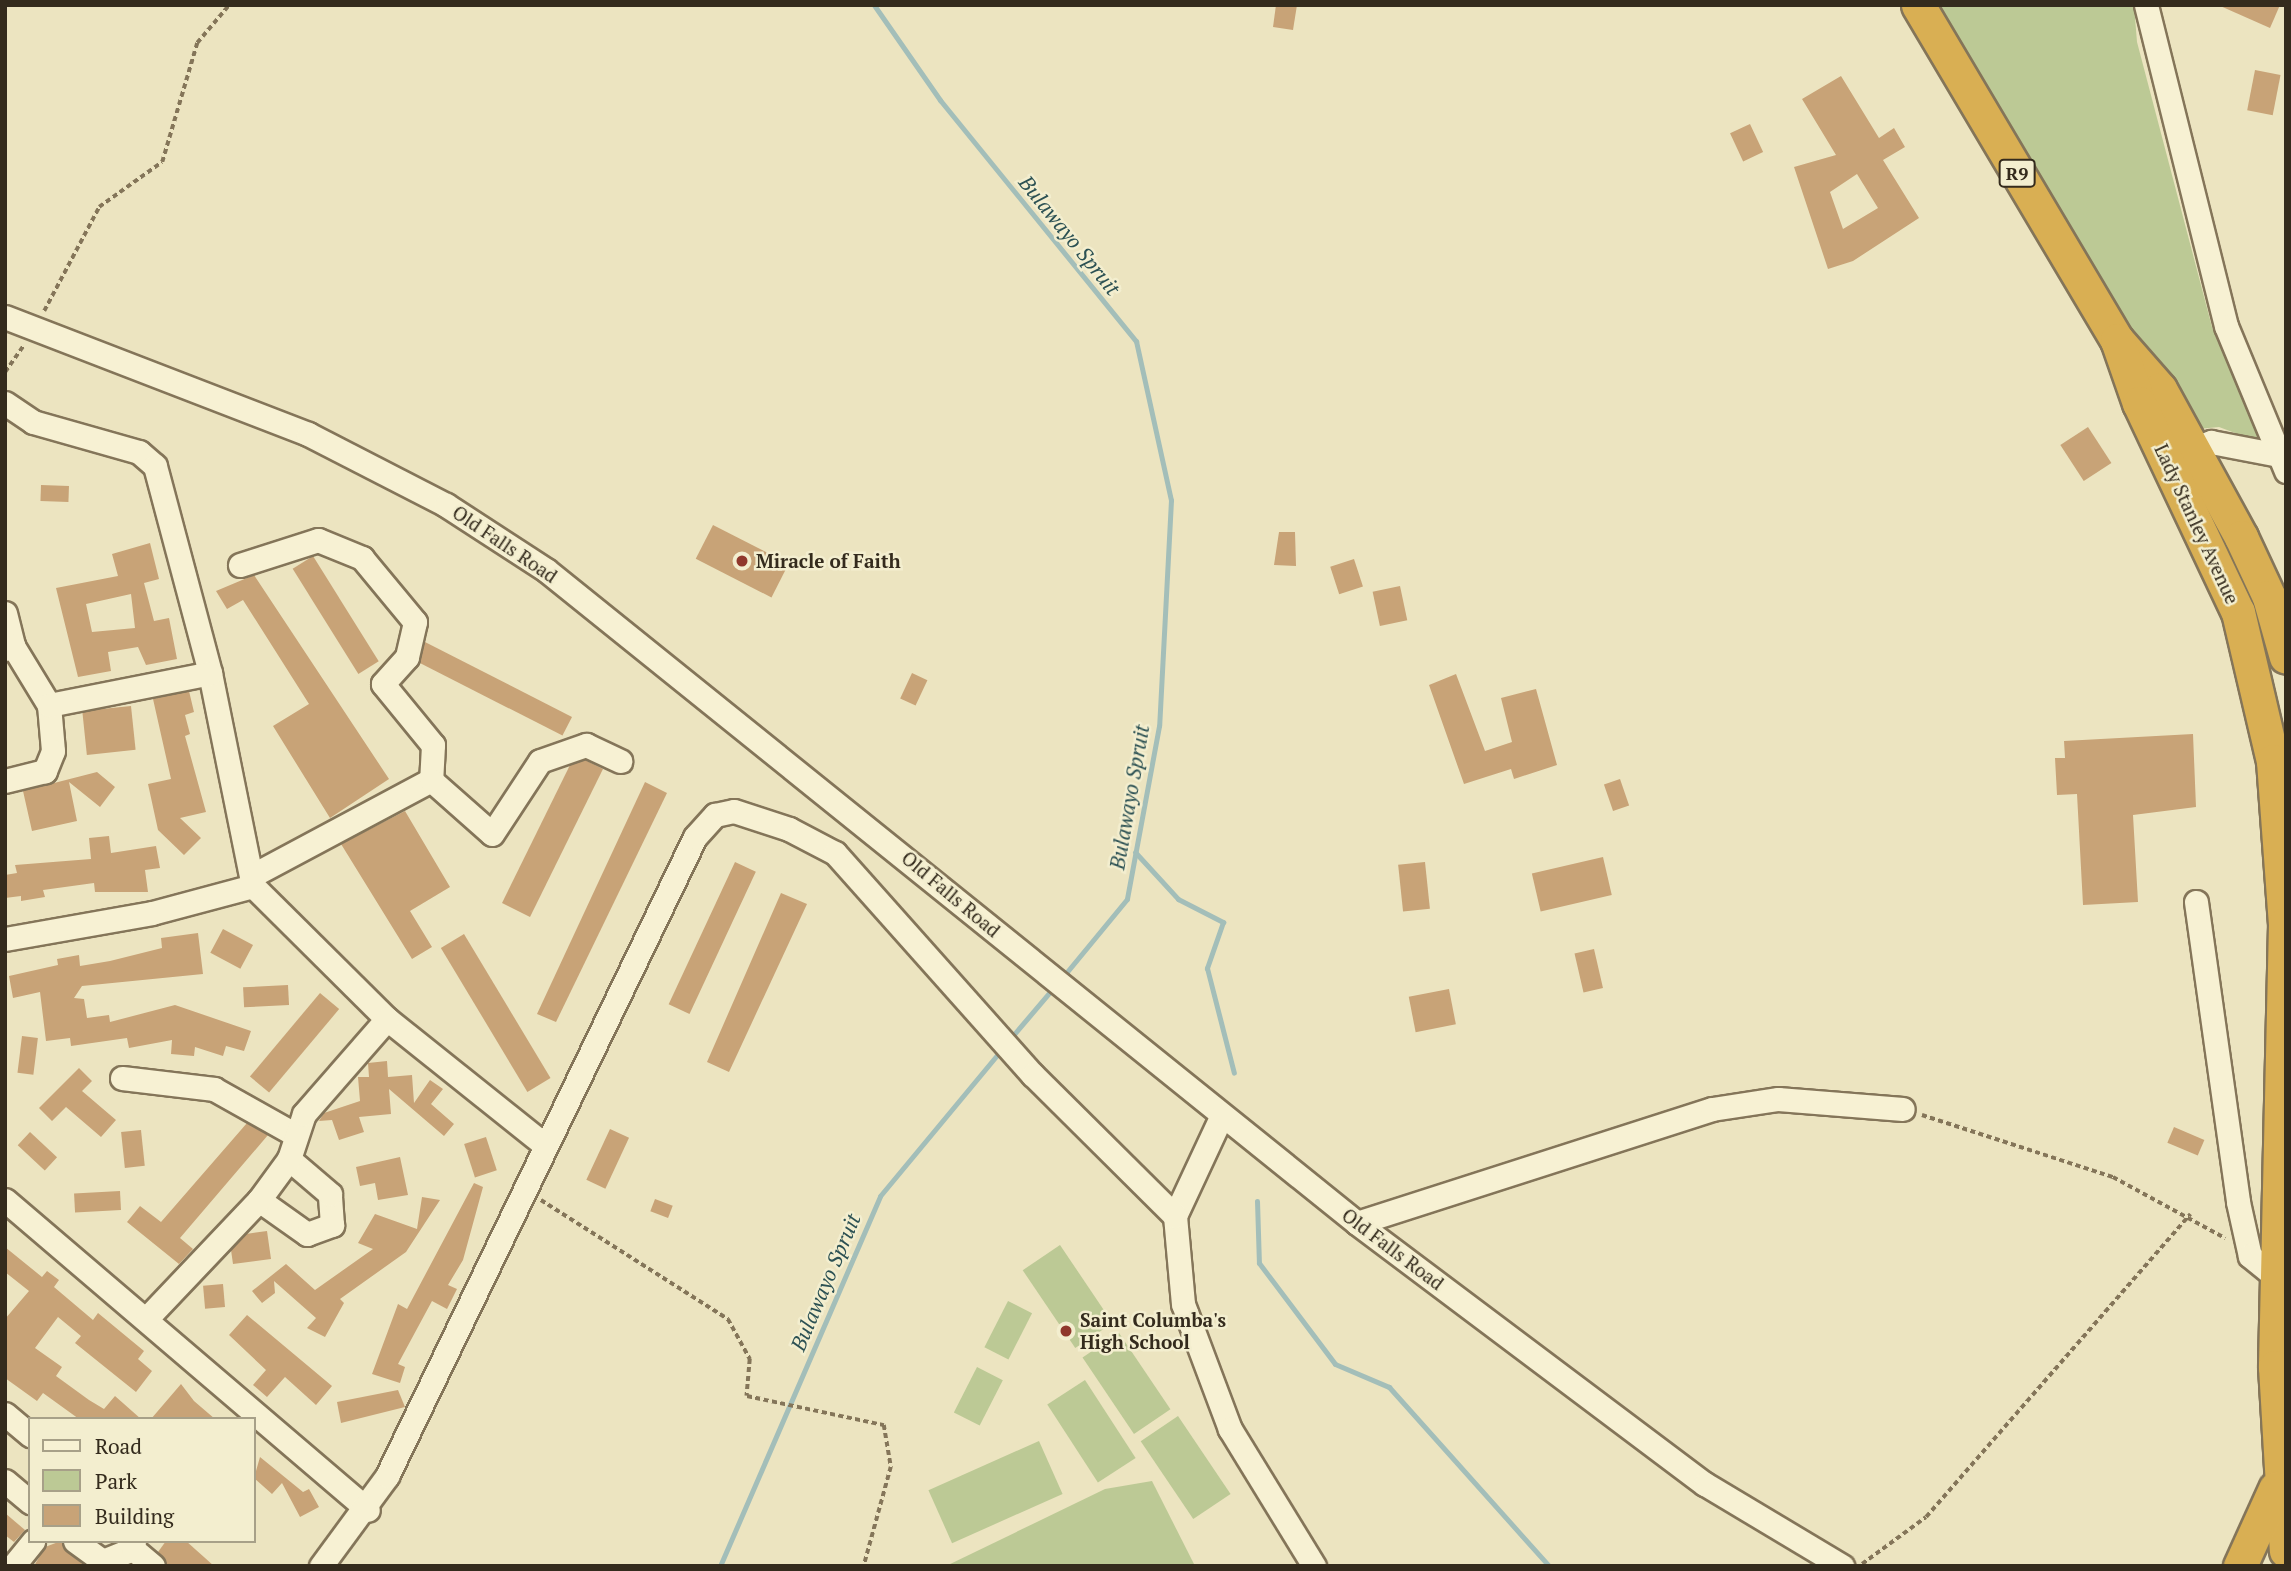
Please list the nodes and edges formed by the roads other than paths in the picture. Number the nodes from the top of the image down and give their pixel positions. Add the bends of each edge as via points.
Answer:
1 (1918, 5) edge
2 (2146, 5) edge
3 (5, 317) edge
4 (10, 416) edge
5 (2180, 454) junction
6 (2282, 463) edge
7 (240, 565) dead end
8 (5, 613) edge
9 (9, 647) edge
10 (2286, 657) edge
11 (210, 673) junction
12 (48, 705) junction
13 (620, 761) dead end
14 (5, 780) edge
15 (431, 780) junction
16 (252, 881) junction
17 (2196, 902) dead end
18 (5, 939) edge
19 (387, 1019) junction
20 (122, 1078) dead end
21 (1903, 1109) road end
22 (1222, 1115) junction
23 (296, 1135) junction
24 (545, 1145) junction
25 (289, 1159) junction
26 (5, 1200) edge
27 (259, 1200) junction
28 (1175, 1216) junction
29 (1357, 1223) junction
30 (2277, 1278) junction
31 (147, 1318) junction
32 (5, 1414) edge
33 (28, 1433) edge
34 (2278, 1478) junction
35 (5, 1481) edge
36 (28, 1500) edge
37 (368, 1510) junction
38 (31, 1543) edge
39 (78, 1543) edge
40 (133, 1545) edge
41 (2286, 1551) edge
42 (13, 1566) edge
43 (153, 1566) edge
44 (321, 1566) edge
45 (1314, 1566) edge
46 (1842, 1566) edge
47 (2240, 1566) edge

1 - 5 highway, Lady Stanley Avenue / R9 via 2117,340 2160,389
2 - 6 street via 2226,326
3 - 22 street, Old Falls Road via 308,434 446,505 546,570
4 - 11 street via 139,452 155,466
5 - 6 street via 2211,442
5 - 10 highway, Lady Stanley Avenue / R9 via 2269,597
5 - 30 highway, Lady Stanley Avenue / R9 via 2238,612 2273,761 2285,925
7 - 15 street via 318,540 362,558 415,622 407,657 383,684 433,745
8 - 9 street
9 - 12 street
11 - 12 street
11 - 16 street
12 - 14 street via 49,767
13 - 15 street via 586,745 540,761 492,834
15 - 16 street
16 - 18 street via 152,913
16 - 19 street
17 - 30 street via 2250,1256
19 - 23 street via 314,1100
19 - 24 street
20 - 23 street via 215,1089
21 - 29 street via 1778,1098 1712,1109
22 - 28 street
22 - 29 street, Old Falls Road
23 - 25 street
24 - 28 street via 695,837 723,813 789,829 835,853 1033,1075
24 - 37 street
25 - 27 street
25 - 27 street via 330,1194 332,1225 307,1234
26 - 31 street
27 - 31 street
28 - 45 street via 1183,1304 1204,1371 1256,1475
29 - 46 street, Old Falls Road via 1705,1484
30 - 34 highway, Lady Stanley Avenue / R9
31 - 37 street
32 - 33 street
34 - 41 highway, Lady Stanley Avenue / R9
34 - 47 highway
35 - 36 street
37 - 44 street
38 - 42 street
39 - 40 street via 103,1561
40 - 43 street

